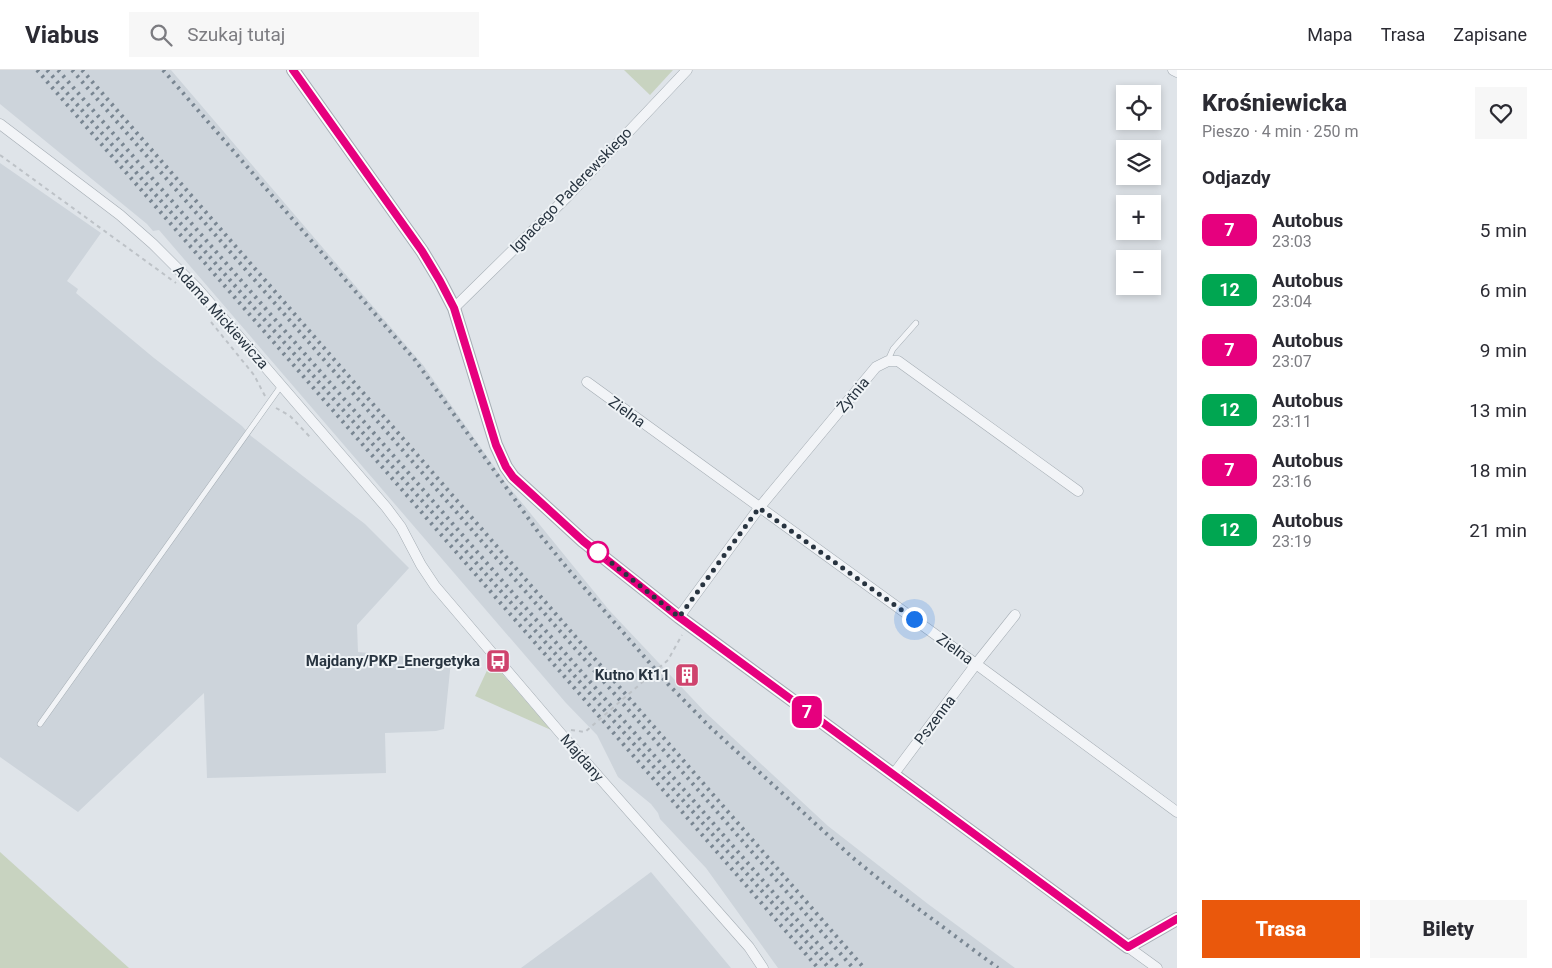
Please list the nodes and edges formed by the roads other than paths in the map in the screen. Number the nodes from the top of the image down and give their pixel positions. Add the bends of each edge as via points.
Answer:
1 (293, 70) edge
2 (687, 70) edge
3 (1173, 70) edge
4 (1177, 72) edge
5 (0, 124) edge
6 (454, 308) junction
7 (916, 323) dead end
8 (888, 361) junction
9 (587, 382) dead end
10 (282, 385) junction
11 (1078, 491) dead end
12 (759, 508) junction
13 (410, 542) joint
14 (1015, 615) dead end
15 (684, 621) junction
16 (976, 664) junction
17 (40, 724) dead end
18 (893, 776) junction
19 (1177, 812) edge
20 (1177, 920) edge
21 (1128, 947) junction
22 (763, 968) edge
23 (1157, 968) edge

1 - 6 street via 422,251
2 - 6 street, Ignacego Paderewskiego via 566,198
3 - 4 street
5 - 10 street, Adama Mickiewicza via 153,244 198,289
6 - 15 street via 496,445 509,472 583,541
7 - 8 lane via 893,349
8 - 11 street via 898,361
8 - 12 street, Żytnia via 876,367
9 - 12 street, Zielna
10 - 13 street, Adama Mickiewicza via 386,507
10 - 17 lane
12 - 15 street, Żytnia
12 - 16 street, Zielna
13 - 22 street, Majdany via 435,586 749,947
14 - 16 street, Pszenna
15 - 18 street
16 - 18 street, Pszenna
16 - 19 street, Zielna
18 - 21 street
20 - 21 street
21 - 23 street

